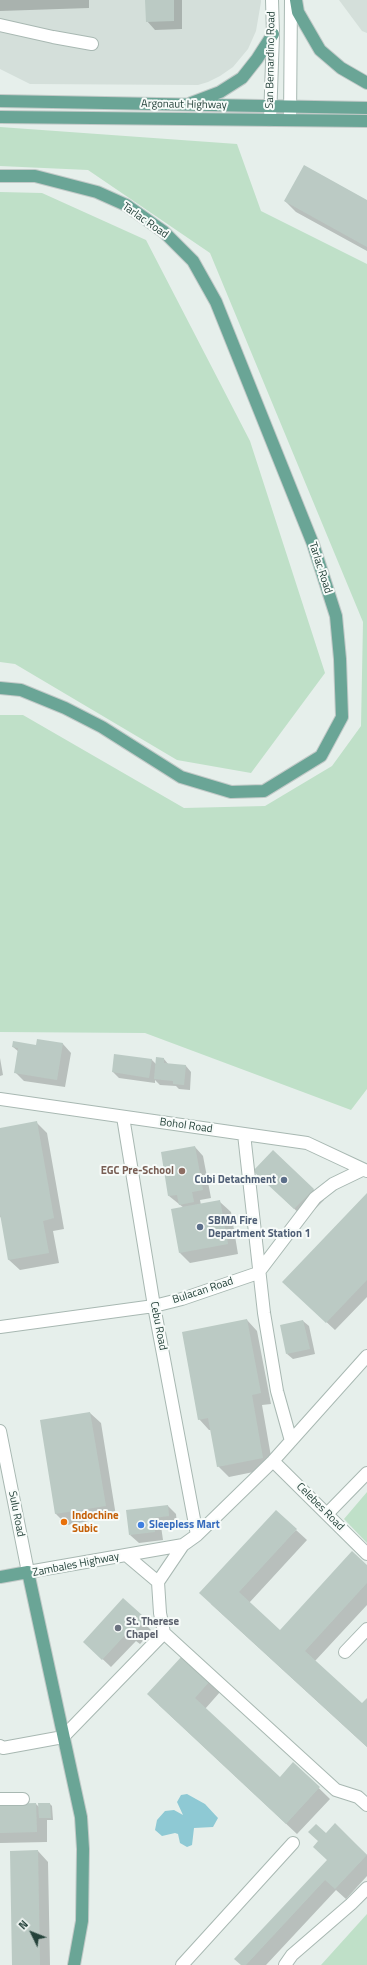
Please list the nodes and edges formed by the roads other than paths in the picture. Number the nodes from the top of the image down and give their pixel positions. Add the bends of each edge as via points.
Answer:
1 (272, 0) edge
2 (291, 0) edge
3 (296, 0) edge
4 (0, 25) edge
5 (273, 34) junction
6 (92, 44) dead end
7 (367, 83) edge
8 (0, 101) edge
9 (185, 105) junction
10 (290, 106) junction
11 (271, 107) junction
12 (367, 108) edge
13 (0, 117) edge
14 (270, 120) junction
15 (290, 120) junction
16 (367, 121) edge
17 (0, 176) edge
18 (0, 688) edge
19 (0, 1099) edge
20 (123, 1117) junction
21 (244, 1134) junction
22 (365, 1171) edge
23 (258, 1273) junction
24 (154, 1306) junction
25 (0, 1327) edge
26 (367, 1356) edge
27 (0, 1432) edge
28 (291, 1441) junction
29 (273, 1461) junction
30 (367, 1473) edge
31 (327, 1514) junction
32 (197, 1535) junction
33 (183, 1545) junction
34 (367, 1554) edge
35 (126, 1555) junction
36 (28, 1572) junction
37 (0, 1578) edge
38 (158, 1582) junction
39 (367, 1629) edge
40 (164, 1633) junction
41 (345, 1652) dead end
42 (64, 1738) junction
43 (1, 1749) edge
44 (0, 1799) edge
45 (23, 1799) dead end
46 (367, 1805) edge
47 (293, 1843) dead end
48 (367, 1888) edge
49 (74, 1965) edge
50 (182, 1965) edge
51 (285, 1965) edge

1 - 5 street, San Bernardino Road
2 - 10 street, San Bernardino Road
3 - 7 main road via 298,12 320,50 341,68
4 - 6 street
5 - 9 main road via 242,78 220,92
5 - 11 street, San Bernardino Road
8 - 9 main road, Argonaut Highway
9 - 11 main road, Argonaut Highway
10 - 11 main road, Argonaut Highway
10 - 12 main road, Argonaut Highway
10 - 15 street, San Bernardino Road
11 - 14 street, San Bernardino Road
13 - 14 main road, Argonaut Highway
14 - 15 main road, Argonaut Highway
15 - 16 main road, Argonaut Highway
17 - 18 main road, Tarlac Road via 35,176 97,192 126,205 164,232 193,261 216,302 313,544 336,616 342,717 321,756 264,791 231,792 181,777 102,727 65,708 21,690
19 - 20 street, Bohol Road
20 - 21 street, Bohol Road
20 - 24 street, Cebu Road
21 - 22 street, Bohol Road via 307,1143
21 - 23 street
22 - 23 street via 333,1184 315,1198
23 - 24 street, Bulacan Road
23 - 28 street via 277,1391
24 - 25 street, Bulacan Road
24 - 32 street, Cebu Road
26 - 28 street, Zambales Highway
27 - 36 street, Sulu Road
28 - 29 street, Zambales Highway
29 - 31 street, Celebes Road
29 - 32 street, Zambales Highway
30 - 31 street
31 - 34 street, Celebes Road
32 - 33 street, Zambales Highway
33 - 35 street, Zambales Highway
33 - 38 street
35 - 36 street, Zambales Highway
35 - 38 street
36 - 37 main road
36 - 42 main road, Zambales Highway
38 - 40 street
39 - 41 street
40 - 42 street
40 - 46 street via 336,1790 358,1797
42 - 43 street
42 - 49 main road, Zambales Highway via 81,1817 83,1849 82,1921
44 - 45 street
47 - 50 street
48 - 51 street via 292,1955

